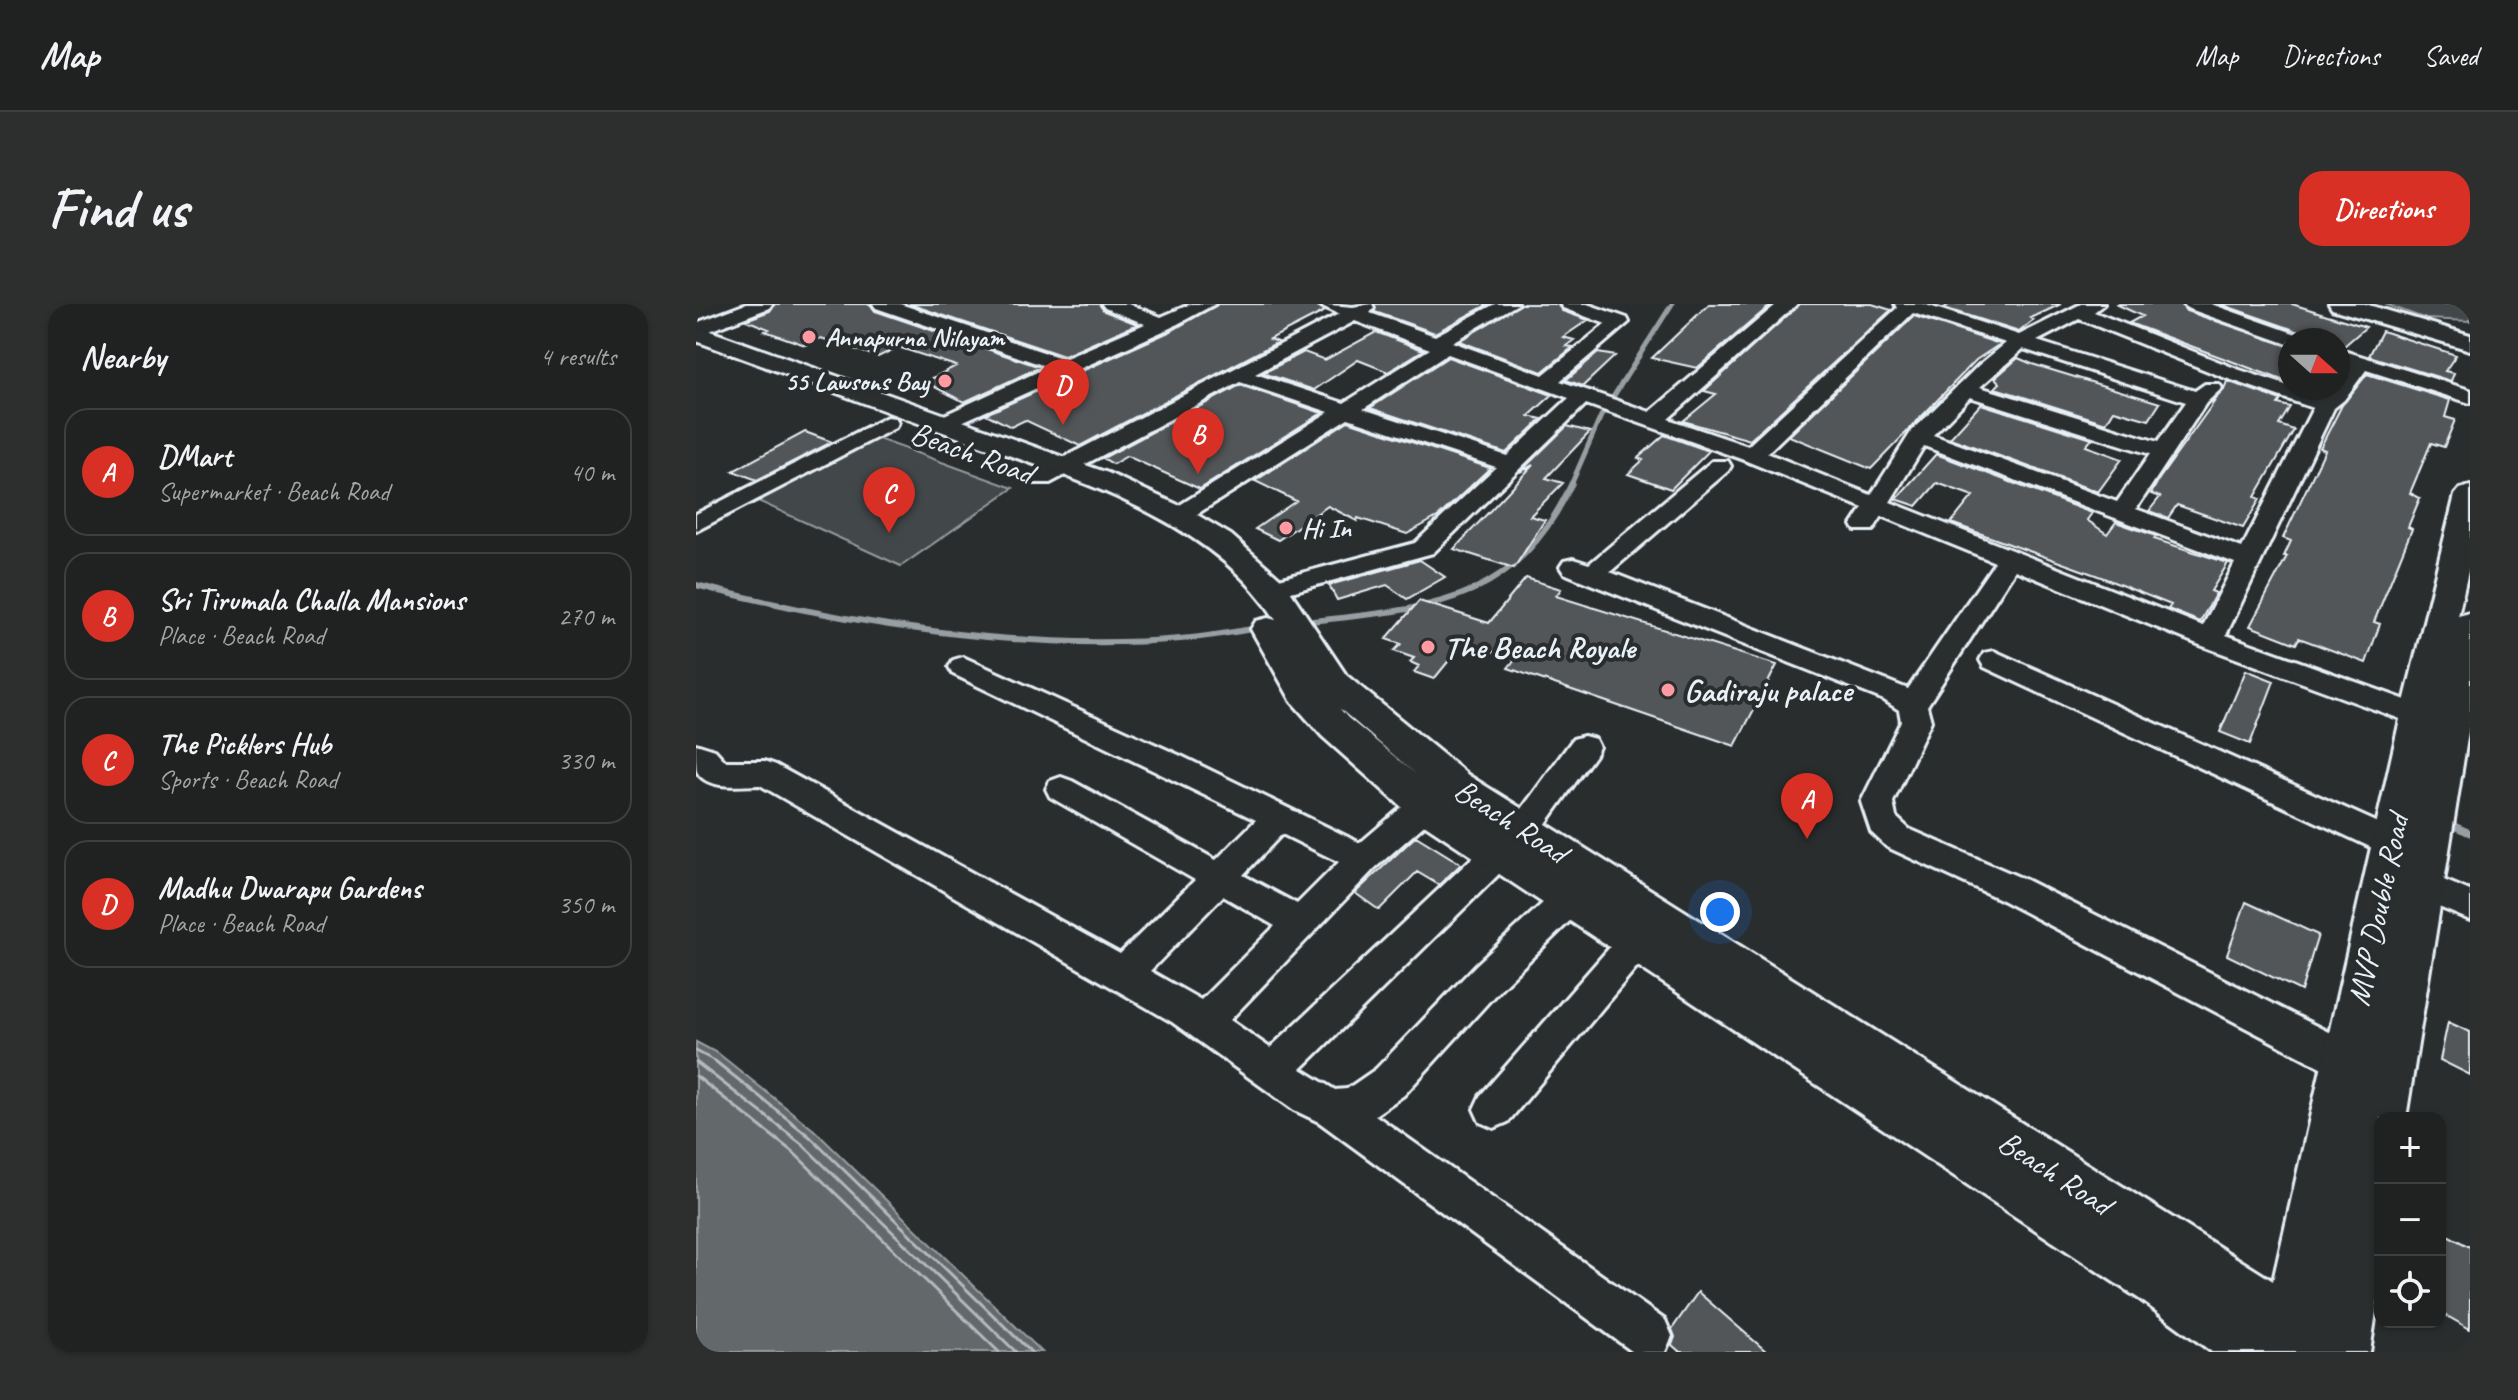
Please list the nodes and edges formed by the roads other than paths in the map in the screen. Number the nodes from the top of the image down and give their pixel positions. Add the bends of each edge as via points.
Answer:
1 (763, 304) edge
2 (1111, 304) edge
3 (1206, 304) edge
4 (1327, 304) edge
5 (1374, 304) edge
6 (1509, 304) edge
7 (1569, 304) edge
8 (1788, 304) edge
9 (2193, 304) edge
10 (2340, 304) edge
11 (2375, 304) edge
12 (1908, 305) edge
13 (899, 306) edge
14 (2086, 308) edge
15 (1353, 315) junction
16 (1163, 324) junction
17 (696, 332) edge
18 (2470, 332) edge
19 (2278, 334) edge
20 (2019, 342) junction
21 (2470, 343) edge
22 (1440, 346) junction
23 (696, 351) edge
24 (2350, 359) edge
25 (2361, 363) junction
26 (1065, 366) junction
27 (2230, 373) junction
28 (1236, 374) junction
29 (1548, 381) junction
30 (1967, 390) junction
31 (2470, 397) edge
32 (1591, 399) junction
33 (2198, 399) junction
34 (2325, 405) junction
35 (1345, 409) junction
36 (1647, 417) junction
37 (887, 423) junction
38 (946, 423) junction
39 (1919, 437) junction
40 (2164, 451) junction
41 (1752, 455) junction
42 (1509, 464) junction
43 (1720, 466) dead end
44 (1052, 472) junction
45 (2470, 495) edge
46 (2123, 511) junction
47 (1872, 515) junction
48 (1178, 516) junction
49 (696, 524) edge
50 (2009, 559) junction
51 (2248, 559) junction
52 (1262, 592) junction
53 (2470, 624) edge
54 (2210, 639) junction
55 (1994, 660) dead end
56 (963, 667) dead end
57 (1912, 705) junction
58 (1350, 719) junction
59 (2434, 721) junction
60 (1584, 747) dead end
61 (696, 755) edge
62 (1061, 789) dead end
63 (1426, 805) junction
64 (1278, 818) junction
65 (1511, 841) junction
66 (2392, 843) junction
67 (1363, 859) junction
68 (1220, 878) junction
69 (2422, 885) junction
70 (1570, 899) junction
71 (2470, 906) edge
72 (1300, 923) junction
73 (1637, 941) junction
74 (1123, 975) junction
75 (1204, 1022) junction
76 (2347, 1061) junction
77 (1272, 1072) junction
78 (1333, 1109) junction
79 (1494, 1109) dead end
80 (2382, 1112) edge
81 (2374, 1161) edge
82 (1649, 1336) dead end
83 (2290, 1345) edge
84 (2341, 1352) edge

1 - 17 street
2 - 16 street
3 - 16 street
4 - 15 street
5 - 15 street
6 - 22 street
7 - 29 street via 1620,322
8 - 36 street
9 - 19 street
10 - 21 main road
11 - 18 main road
12 - 20 street
12 - 41 street
13 - 26 street
14 - 20 street
14 - 27 street
15 - 22 street
15 - 28 street
16 - 26 street
17 - 38 main road, Beach Road
20 - 30 street
20 - 33 street
22 - 29 street
22 - 35 street
23 - 37 main road, Beach Road
24 - 25 street
25 - 31 street
25 - 34 street
26 - 38 street
27 - 33 street
27 - 34 street
28 - 35 street
28 - 44 street
29 - 32 street
30 - 39 street
30 - 40 street
32 - 36 street
32 - 42 street
33 - 40 street
34 - 51 street
35 - 42 street
35 - 48 street
36 - 41 street
37 - 44 main road, Beach Road
37 - 49 street
38 - 44 main road, Beach Road
39 - 46 street
39 - 47 street
40 - 46 street
41 - 47 street
42 - 52 street via 1424,548
43 - 57 street via 1583,571 1894,693
44 - 48 main road, Beach Road via 1098,479
44 - 52 main road, Beach Road
45 - 59 main road, MVP Double Road
46 - 51 street
47 - 50 street
48 - 52 main road, Beach Road via 1220,542
50 - 54 street
50 - 57 street
51 - 54 street
52 - 58 main road, Beach Road via 1293,648 1305,693
53 - 59 main road, MVP Double Road
54 - 59 street
55 - 66 street
56 - 64 street
57 - 76 street via 1916,721 1877,802 1882,823 1898,838 2014,890
58 - 63 main road, Beach Road
58 - 65 main road, Beach Road via 1454,785
59 - 66 main road, MVP Double Road
59 - 69 main road, MVP Double Road
60 - 65 street
61 - 74 street via 720,773 765,773
62 - 68 street
63 - 65 main road, Beach Road
63 - 67 street
64 - 67 street
64 - 68 street
65 - 70 main road, Beach Road
65 - 77 street
65 - 83 main road, Beach Road
66 - 76 main road, MVP Double Road
67 - 72 street
68 - 72 street
68 - 74 street
69 - 71 street
69 - 80 main road, MVP Double Road
70 - 73 main road, Beach Road
70 - 78 street via 1390,1082 1353,1108
72 - 75 street
73 - 79 street
73 - 83 main road, Beach Road via 2160,1281
74 - 75 street
75 - 77 street
76 - 83 main road, MVP Double Road
77 - 78 street
78 - 82 street
81 - 84 main road

